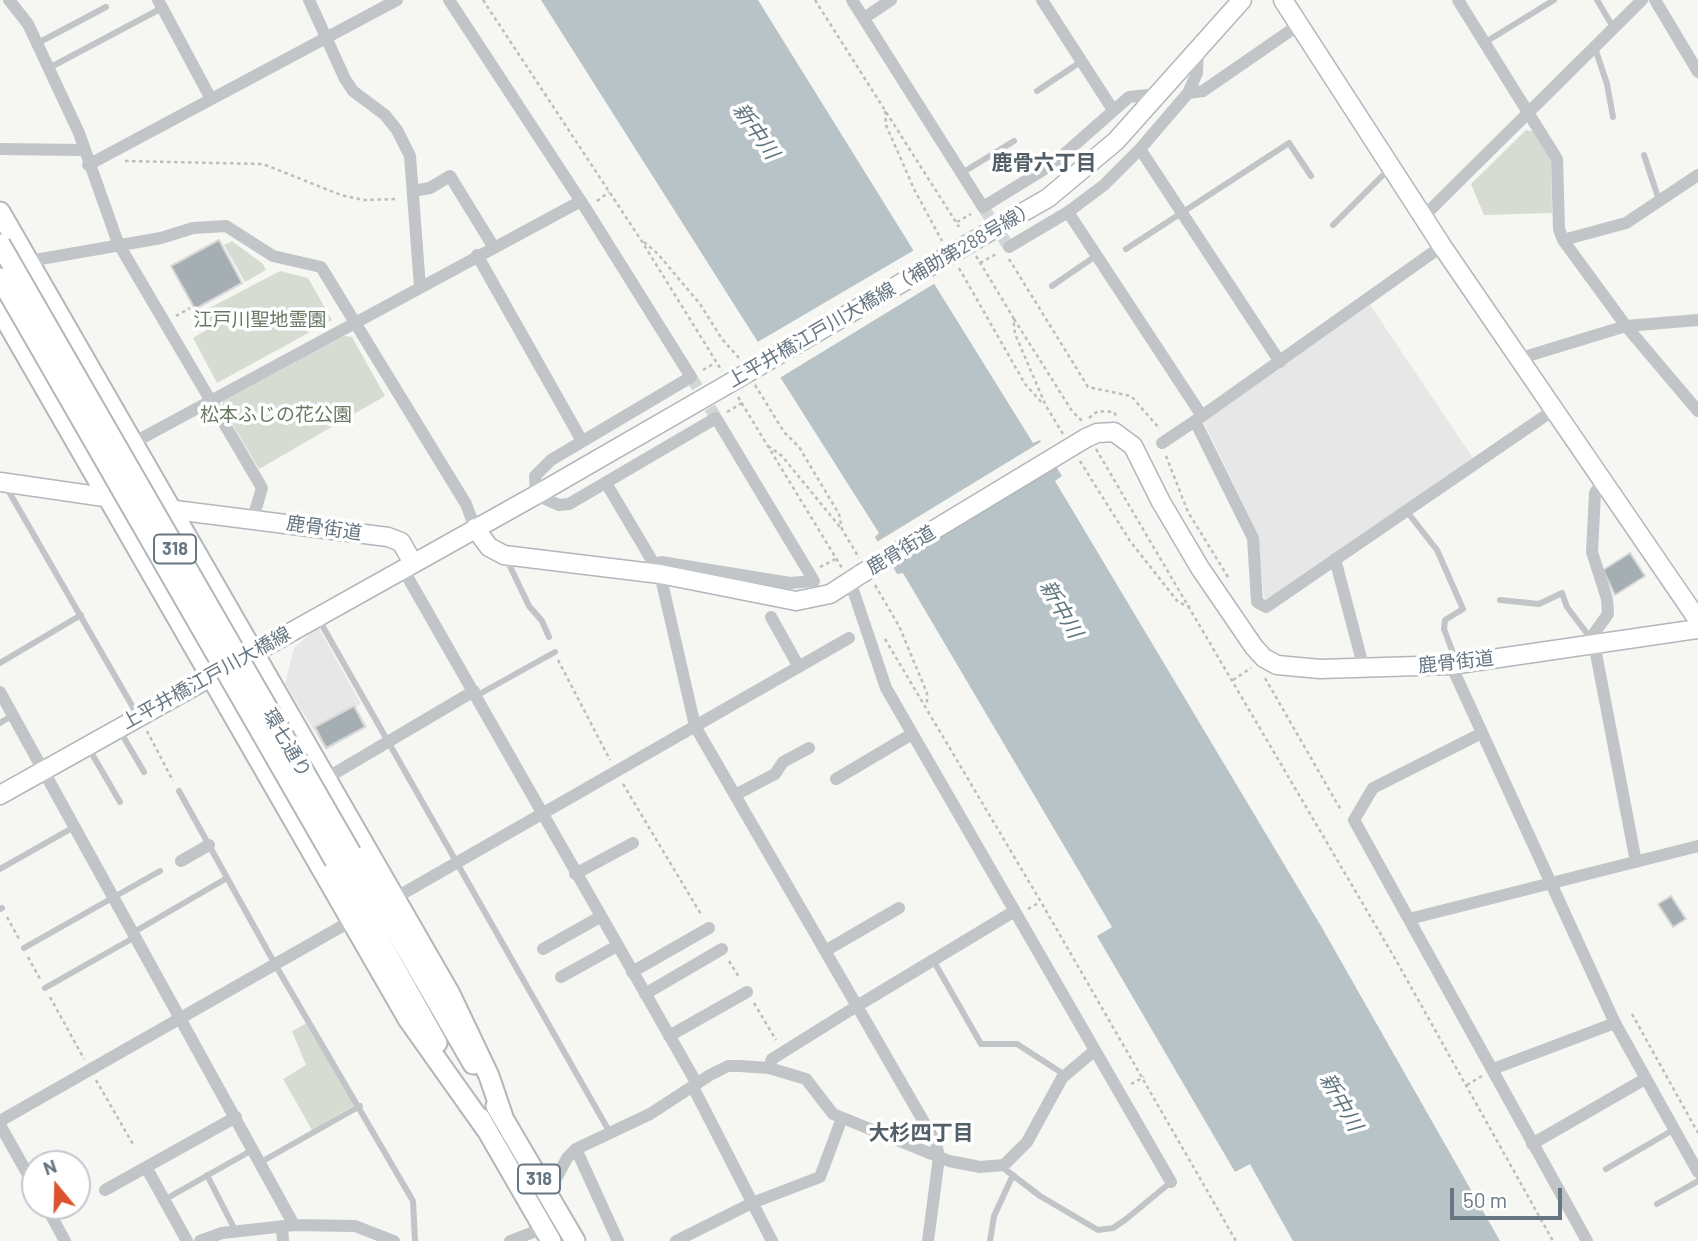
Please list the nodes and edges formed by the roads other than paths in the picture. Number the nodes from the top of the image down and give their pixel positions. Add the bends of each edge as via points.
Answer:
1 (9, 0) edge
2 (309, 0) edge
3 (397, 0) edge
4 (449, 0) edge
5 (852, 0) edge
6 (891, 0) edge
7 (1042, 0) edge
8 (1242, 0) edge
9 (1283, 0) edge
10 (1458, 0) edge
11 (1555, 0) edge
12 (1597, 0) edge
13 (1642, 0) edge
14 (1656, 0) edge
15 (160, 4) edge
16 (106, 7) dead end
17 (864, 19) junction
18 (1300, 24) junction
19 (1613, 27) junction
20 (325, 38) junction
21 (38, 43) junction
22 (1484, 43) junction
23 (1594, 46) junction
24 (1198, 50) junction
25 (1082, 61) junction
26 (49, 68) junction
27 (1698, 72) edge
28 (1037, 91) dead end
29 (1188, 93) junction
30 (1158, 94) junction
31 (211, 99) junction
32 (1113, 110) junction
33 (1530, 112) junction
34 (1613, 117) dead end
35 (1014, 141) dead end
36 (0, 149) edge
37 (1140, 149) junction
38 (83, 150) junction
39 (1644, 155) dead end
40 (88, 165) junction
41 (1391, 167) junction
42 (962, 173) junction
43 (1698, 175) edge
44 (1311, 176) dead end
45 (414, 195) junction
46 (1659, 200) junction
47 (580, 201) junction
48 (0, 212) edge
49 (1068, 212) junction
50 (1182, 212) junction
51 (1423, 217) junction
52 (1333, 225) dead end
53 (1563, 240) junction
54 (118, 243) junction
55 (0, 244) edge
56 (494, 246) junction
57 (1442, 246) junction
58 (1006, 248) road end
59 (1126, 249) dead end
60 (478, 255) junction
61 (1097, 255) junction
62 (30, 262) junction
63 (0, 266) edge
64 (0, 278) edge
65 (1052, 286) dead end
66 (420, 287) junction
67 (0, 310) edge
68 (1698, 320) edge
69 (356, 323) junction
70 (1626, 326) junction
71 (1521, 358) junction
72 (1280, 362) junction
73 (210, 401) junction
74 (1555, 409) junction
75 (1698, 411) edge
76 (1198, 419) junction
77 (582, 441) junction
78 (1162, 443) dead end
79 (131, 444) junction
80 (1603, 481) junction
81 (5, 482) edge
82 (606, 483) junction
83 (105, 495) junction
84 (536, 495) junction
85 (170, 511) junction
86 (1408, 513) junction
87 (253, 518) junction
88 (475, 528) junction
89 (504, 555) junction
90 (1335, 559) junction
91 (408, 566) junction
92 (657, 569) junction
93 (861, 574) junction
94 (1500, 600) dead end
95 (82, 615) junction
96 (317, 617) junction
97 (771, 617) dead end
98 (1698, 620) edge
99 (1698, 629) edge
100 (549, 637) dead end
101 (849, 638) dead end
102 (1594, 643) junction
103 (252, 652) junction
104 (555, 652) road end
105 (0, 663) edge
106 (1454, 665) junction
107 (799, 667) junction
108 (1364, 669) junction
109 (211, 675) junction
110 (0, 692) edge
111 (475, 694) junction
112 (13, 715) junction
113 (138, 716) junction
114 (0, 723) edge
115 (695, 726) junction
116 (118, 728) junction
117 (1482, 733) junction
118 (912, 734) junction
119 (389, 741) junction
120 (87, 745) junction
121 (809, 748) dead end
122 (45, 770) junction
123 (144, 772) dead end
124 (325, 779) junction
125 (836, 779) dead end
126 (179, 791) road end
127 (0, 795) edge
128 (735, 795) junction
129 (120, 802) dead end
130 (540, 813) junction
131 (76, 826) junction
132 (633, 843) dead end
133 (209, 845) junction
134 (1698, 846) edge
135 (343, 857) junction
136 (181, 861) dead end
137 (456, 861) junction
138 (1636, 862) junction
139 (0, 869) edge
140 (160, 871) dead end
141 (575, 874) junction
142 (228, 878) junction
143 (1551, 883) junction
144 (114, 896) junction
145 (395, 898) junction
146 (900, 908) dead end
147 (1013, 912) junction
148 (600, 917) junction
149 (1409, 919) junction
150 (351, 921) junction
151 (709, 928) road end
152 (135, 934) junction
153 (617, 946) junction
154 (23, 948) road end
155 (543, 948) dead end
156 (722, 949) road end
157 (825, 951) junction
158 (933, 960) junction
159 (276, 966) junction
160 (632, 972) junction
161 (561, 977) dead end
162 (45, 988) road end
163 (747, 992) road end
164 (645, 994) junction
165 (857, 1006) junction
166 (182, 1019) junction
167 (1615, 1023) junction
168 (669, 1036) junction
169 (1094, 1051) junction
170 (769, 1068) junction
171 (1490, 1071) junction
172 (1065, 1075) junction
173 (1645, 1079) junction
174 (695, 1085) junction
175 (360, 1106) junction
176 (236, 1117) junction
177 (503, 1117) junction
178 (842, 1118) junction
179 (0, 1123) edge
180 (486, 1129) junction
181 (1673, 1130) junction
182 (609, 1131) junction
183 (1532, 1144) junction
184 (254, 1149) junction
185 (576, 1149) junction
186 (939, 1157) junction
187 (21, 1161) edge
188 (261, 1162) junction
189 (1000, 1166) junction
190 (146, 1167) junction
191 (1606, 1169) dead end
192 (1698, 1172) edge
193 (207, 1175) junction
194 (1013, 1175) junction
195 (1698, 1181) edge
196 (1171, 1182) joint
197 (543, 1185) junction
198 (105, 1190) dead end
199 (164, 1200) junction
200 (752, 1202) junction
201 (1657, 1204) dead end
202 (54, 1220) edge
203 (288, 1226) junction
204 (236, 1232) junction
205 (547, 1235) edge
206 (65, 1241) edge
207 (187, 1241) edge
208 (200, 1241) edge
209 (284, 1241) edge
210 (394, 1241) edge
211 (415, 1241) edge
212 (510, 1241) edge
213 (575, 1241) edge
214 (618, 1241) edge
215 (676, 1241) edge
216 (772, 1241) edge
217 (928, 1241) edge
218 (990, 1241) edge
219 (1587, 1241) edge

1 - 21 street
2 - 20 street
3 - 20 street
4 - 47 street
5 - 17 street
6 - 17 street
7 - 25 street
8 - 24 street, 上平井橋江戸川大橋線（補助第288号線）
9 - 18 street
10 - 22 street
11 - 22 lane
12 - 19 lane
13 - 19 street
14 - 27 street
15 - 26 lane
15 - 31 street
16 - 21 lane
17 - 42 street
18 - 29 street via 1203,90
18 - 41 street
19 - 23 street
20 - 31 street
20 - 45 street via 353,90 397,130 410,156
21 - 26 street
22 - 33 street
23 - 33 street
23 - 34 lane
24 - 29 street via 1197,73
24 - 30 street, 上平井橋江戸川大橋線（補助第288号線）
25 - 28 lane
25 - 32 street
26 - 38 street
29 - 37 street
30 - 32 street via 1129,97
30 - 84 street, 上平井橋江戸川大橋線（補助第288号線）, bridge via 1116,141 1048,198
31 - 40 street
32 - 42 street via 1053,164 983,207
33 - 51 street
33 - 53 street via 1557,159
35 - 42 lane
36 - 38 street
37 - 49 street
37 - 50 street
38 - 40 street
39 - 46 lane
40 - 54 street
41 - 51 street
41 - 52 lane
43 - 46 street
44 - 50 lane via 1289,143
45 - 56 street via 450,176
45 - 66 street
46 - 53 street via 1626,223
47 - 56 street
47 - 77 street via 691,377
48 - 62 main road
49 - 58 street
49 - 61 street
50 - 59 lane
50 - 72 street
51 - 57 street
53 - 70 street
54 - 62 street
54 - 69 street via 226,226 273,256 321,267
54 - 73 street
55 - 135 main road, 環七通り / 318, bridge
56 - 60 street
57 - 71 street
57 - 72 street
60 - 66 street
60 - 77 street
61 - 65 lane
61 - 76 street
62 - 63 street
62 - 79 main road
64 - 135 main road, 環七通り / 318, bridge
66 - 69 street
67 - 83 main road
68 - 70 street
69 - 73 street
69 - 88 street via 466,504
70 - 71 street
70 - 75 street
71 - 74 street
72 - 76 street
73 - 79 street
73 - 87 street via 262,488
74 - 80 street
74 - 86 street
76 - 78 street
76 - 90 street via 1253,538 1257,602 1266,607
77 - 84 street via 535,476
79 - 85 main road
80 - 98 street
80 - 102 street via 1595,493 1592,552 1608,614 1595,632
81 - 83 street, 鹿骨街道
81 - 95 lane
82 - 84 street via 569,504 559,505
82 - 92 street
82 - 92 street via 716,418 814,581 805,584 661,562
83 - 85 street, 鹿骨街道
83 - 109 main road
84 - 88 street, 上平井橋江戸川大橋線（補助第288号線）
85 - 87 street, 鹿骨街道
85 - 103 main road
86 - 90 street
86 - 106 lane via 1437,550 1463,609 1445,620
87 - 91 street, 鹿骨街道 via 397,539
88 - 89 street via 489,547
88 - 91 street
89 - 92 street, 鹿骨街道
89 - 100 lane
90 - 108 street
91 - 96 street, 上平井橋江戸川大橋線
91 - 111 street
92 - 93 street, 鹿骨街道 via 796,601 815,599
92 - 115 street
93 - 108 street, 鹿骨街道, bridge via 1088,435 1114,432 1133,446 1182,539 1259,662
93 - 118 street via 886,688
94 - 102 lane via 1539,604 1562,593
95 - 105 lane
95 - 113 lane
96 - 103 street, 上平井橋江戸川大橋線
96 - 119 lane
97 - 107 street
99 - 102 street, 鹿骨街道
101 - 107 street
102 - 106 street, 鹿骨街道
102 - 138 street
103 - 109 street, 上平井橋江戸川大橋線
103 - 124 main road
104 - 111 lane
106 - 108 street, 鹿骨街道
106 - 117 street
107 - 115 street
109 - 113 street, 上平井橋江戸川大橋線
109 - 150 main road
110 - 112 street
111 - 119 street
111 - 130 street
112 - 114 lane
112 - 122 street
113 - 116 street, 上平井橋江戸川大橋線
115 - 128 street
115 - 130 street
116 - 120 street, 上平井橋江戸川大橋線
116 - 123 lane
117 - 143 street
117 - 149 street via 1373,788 1354,820
118 - 125 street
118 - 147 street
119 - 124 street
119 - 137 lane
120 - 122 street, 上平井橋江戸川大橋線
120 - 129 lane
121 - 128 street via 783,762 775,774
122 - 127 street, 上平井橋江戸川大橋線
122 - 131 street
124 - 145 main road
126 - 133 lane
128 - 157 street
130 - 137 street
130 - 141 street
131 - 139 lane
131 - 144 street
132 - 141 street
133 - 136 street
133 - 142 lane
134 - 138 street
135 - 177 main road, 環七通り / 318
135 - 180 main road, 環七通り / 318
137 - 145 street
137 - 182 lane
138 - 143 street
140 - 144 lane
141 - 148 street
142 - 152 lane
142 - 159 lane
143 - 149 street
143 - 167 street
144 - 152 street
144 - 154 lane
145 - 177 main road via 474,1040
146 - 157 street
147 - 158 street
147 - 169 street
148 - 153 street
148 - 155 street
149 - 171 street
150 - 159 street
150 - 180 main road via 408,1019
151 - 160 street
152 - 162 lane
152 - 166 street
153 - 160 street
153 - 161 street
156 - 164 street
157 - 165 street
158 - 165 street
158 - 172 lane via 981,1044 1017,1044
159 - 166 street
159 - 175 lane
160 - 164 street
163 - 168 street
164 - 168 street
165 - 170 street via 772,1059
165 - 186 street via 936,1143
166 - 176 street
166 - 179 street
167 - 171 street
167 - 173 street
168 - 174 street
169 - 172 street
169 - 196 street
170 - 174 street via 728,1066
170 - 178 street via 806,1079 833,1114
171 - 183 street
172 - 189 street via 1052,1090 1027,1142
173 - 181 street
173 - 183 street
174 - 182 street via 650,1114
174 - 200 street
175 - 188 lane
175 - 211 lane via 413,1201
176 - 184 street
176 - 190 street
177 - 197 main road, 環七通り / 318
178 - 186 street
178 - 200 street via 820,1177
179 - 187 street
180 - 205 main road, 環七通り / 318
181 - 191 lane
181 - 192 street
182 - 185 street
183 - 219 street
184 - 188 street
184 - 193 lane
185 - 197 street via 557,1177
185 - 214 street
186 - 189 street via 980,1167
186 - 217 street
188 - 203 street
189 - 194 lane
190 - 198 street
190 - 199 street
193 - 199 lane
193 - 204 lane
194 - 196 lane via 1098,1230 1113,1228
194 - 218 lane via 994,1216
195 - 201 lane
197 - 213 main road, 環七通り / 318
199 - 207 street
200 - 215 street
200 - 216 street
202 - 206 street
203 - 204 street
203 - 209 street
203 - 210 street via 355,1226
204 - 208 street
205 - 212 street

